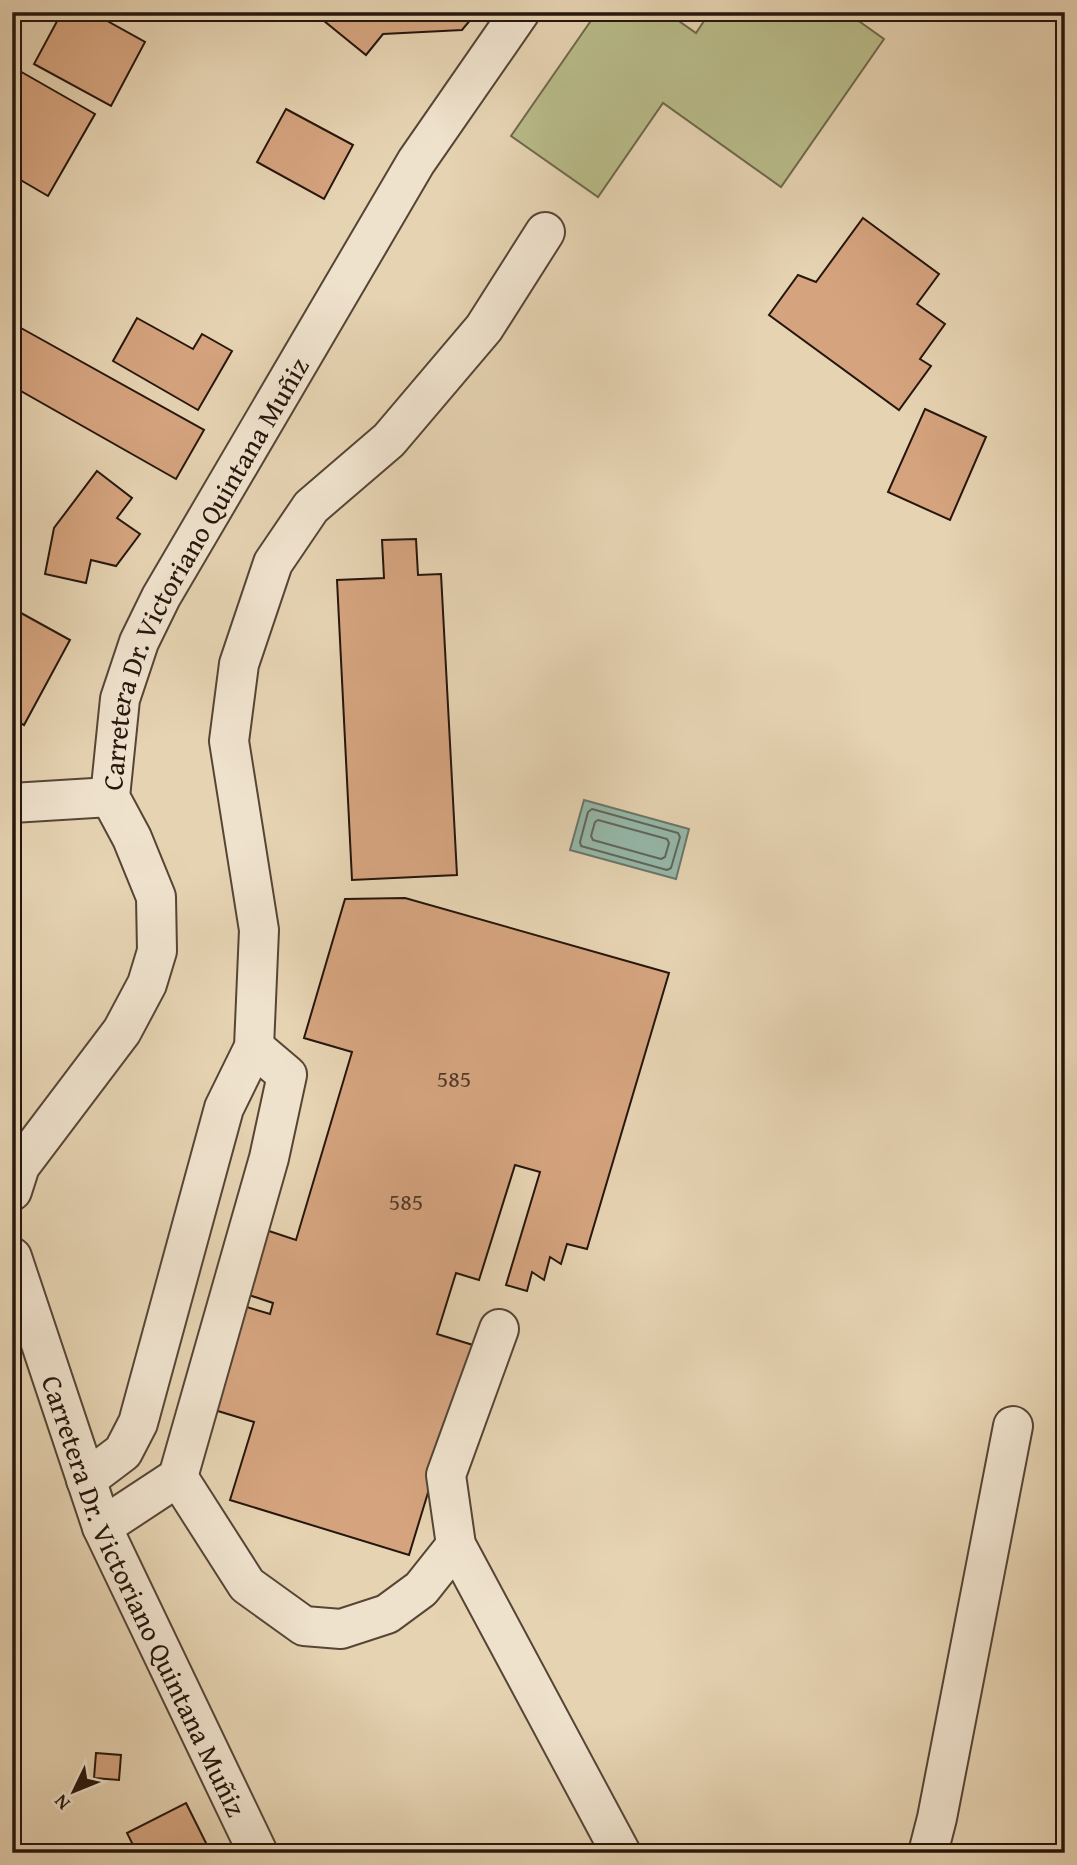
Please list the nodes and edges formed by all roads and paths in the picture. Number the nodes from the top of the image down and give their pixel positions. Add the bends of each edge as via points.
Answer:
1 (520, 12) edge
2 (545, 232) dead end
3 (110, 797) junction
4 (12, 803) edge
5 (254, 1047) junction
6 (12, 1191) edge
7 (187, 1245) junction
8 (12, 1256) edge
9 (240, 1260) junction
10 (499, 1329) dead end
11 (143, 1408) junction
12 (194, 1421) junction
13 (1013, 1426) dead end
14 (178, 1477) junction
15 (86, 1480) junction
16 (102, 1527) junction
17 (456, 1545) junction
18 (258, 1853) edge
19 (621, 1853) edge
20 (928, 1853) edge

1 - 3 street, Carretera Dr. Victoriano Quintana Muñiz via 416,162 161,597 139,642 120,699
2 - 5 street via 484,328 389,440 311,507 273,563 239,664 229,741 259,930
3 - 4 street
3 - 6 street, Carretera Dr. Victoriano Quintana Muñiz via 156,897 157,951 147,984 122,1031 20,1166
5 - 7 street via 224,1108
5 - 9 street via 287,1075
7 - 9 street
7 - 11 street
8 - 15 street, Carretera Dr. Victoriano Quintana Muñiz
9 - 12 street
10 - 17 street via 446,1475
11 - 12 street
11 - 15 street via 123,1452
12 - 14 street
13 - 20 street
14 - 16 street
14 - 17 street via 247,1586 304,1626 341,1629 387,1614 421,1590
15 - 16 street, Carretera Dr. Victoriano Quintana Muñiz
16 - 18 street, Carretera Dr. Victoriano Quintana Muñiz
17 - 19 street

